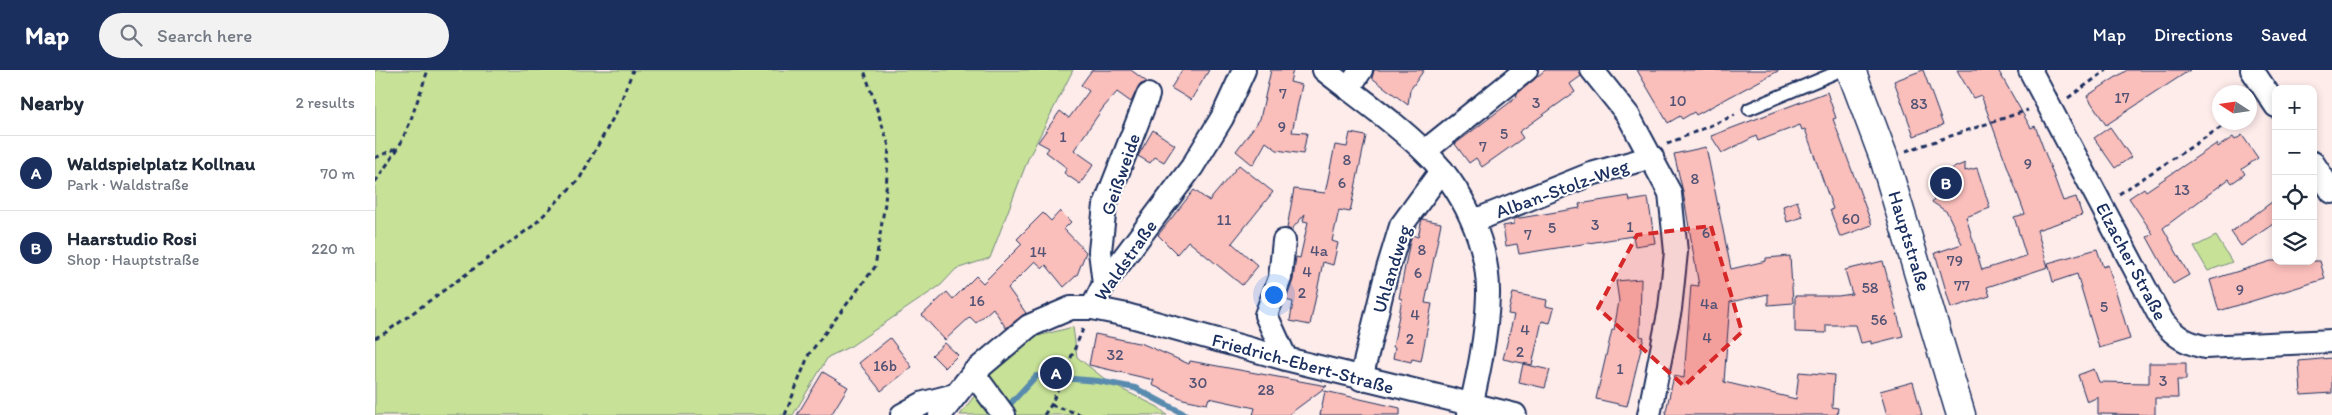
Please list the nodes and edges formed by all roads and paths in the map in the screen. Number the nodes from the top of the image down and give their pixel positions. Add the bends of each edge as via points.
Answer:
1 (428, 70) edge
2 (633, 70) edge
3 (864, 70) edge
4 (1244, 70) edge
5 (1325, 70) edge
6 (1361, 70) edge
7 (1525, 70) edge
8 (1592, 70) edge
9 (1842, 70) edge
10 (1851, 70) edge
11 (2030, 70) edge
12 (2107, 70) edge
13 (2252, 70) edge
14 (1349, 89) junction
15 (1148, 95) dead end
16 (2272, 100) edge
17 (2049, 106) junction
18 (1749, 109) joint
19 (2217, 130) edge
20 (399, 147) junction
21 (1425, 152) junction
22 (1651, 157) junction
23 (375, 158) edge
24 (1884, 158) junction
25 (2317, 169) edge
26 (1442, 170) junction
27 (375, 182) edge
28 (2332, 192) edge
29 (2102, 205) junction
30 (1474, 221) junction
31 (1284, 241) dead end
32 (1104, 284) junction
33 (1092, 308) junction
34 (375, 338) edge
35 (2332, 340) edge
36 (1286, 359) junction
37 (973, 373) junction
38 (1361, 379) junction
39 (955, 396) junction
40 (1051, 405) junction
41 (1470, 410) edge
42 (785, 415) edge
43 (902, 415) edge
44 (940, 415) edge
45 (1004, 415) edge
46 (1044, 415) edge
47 (1081, 415) edge
48 (1515, 415) edge
49 (1649, 415) edge
50 (1961, 415) edge

1 - 20 path
2 - 34 path via 618,109 580,178 535,225
3 - 42 path via 889,146 885,203 875,267 809,354
4 - 32 street, Waldstraße via 1222,118 1192,166
5 - 14 street
6 - 14 street
7 - 21 street
8 - 22 street via 1628,115
9 - 18 lane
10 - 24 street, Hauptstraße
11 - 17 street, Elzacher Straße
12 - 17 path
13 - 16 street
14 - 21 street
15 - 32 street, Geißweide via 1105,205 1100,251
17 - 24 path
17 - 29 street, Elzacher Straße
18 - 22 path via 1660,147
19 - 29 path
20 - 23 path
20 - 27 path
21 - 26 street
22 - 30 street, Alban-Stolz-Weg via 1591,174
22 - 49 street via 1670,193 1676,252 1670,309
24 - 50 street, Hauptstraße
25 - 28 street
26 - 30 street
26 - 38 street, Uhlandweg via 1401,226
29 - 35 street, Elzacher Straße via 2163,322 2175,336 2205,347
30 - 41 street via 1488,293 1485,337
31 - 36 street via 1280,278 1266,315
32 - 33 street, Waldstraße
33 - 36 street, Friedrich-Ebert-Straße
33 - 37 street, Waldstraße via 1071,308 1029,326
33 - 40 path
36 - 38 street, Friedrich-Ebert-Straße
37 - 39 street, Waldstraße
37 - 45 street
38 - 41 street, Friedrich-Ebert-Straße
39 - 43 street via 924,403
39 - 44 street, Waldstraße
40 - 46 path
40 - 47 path
41 - 48 street, Friedrich-Ebert-Straße

